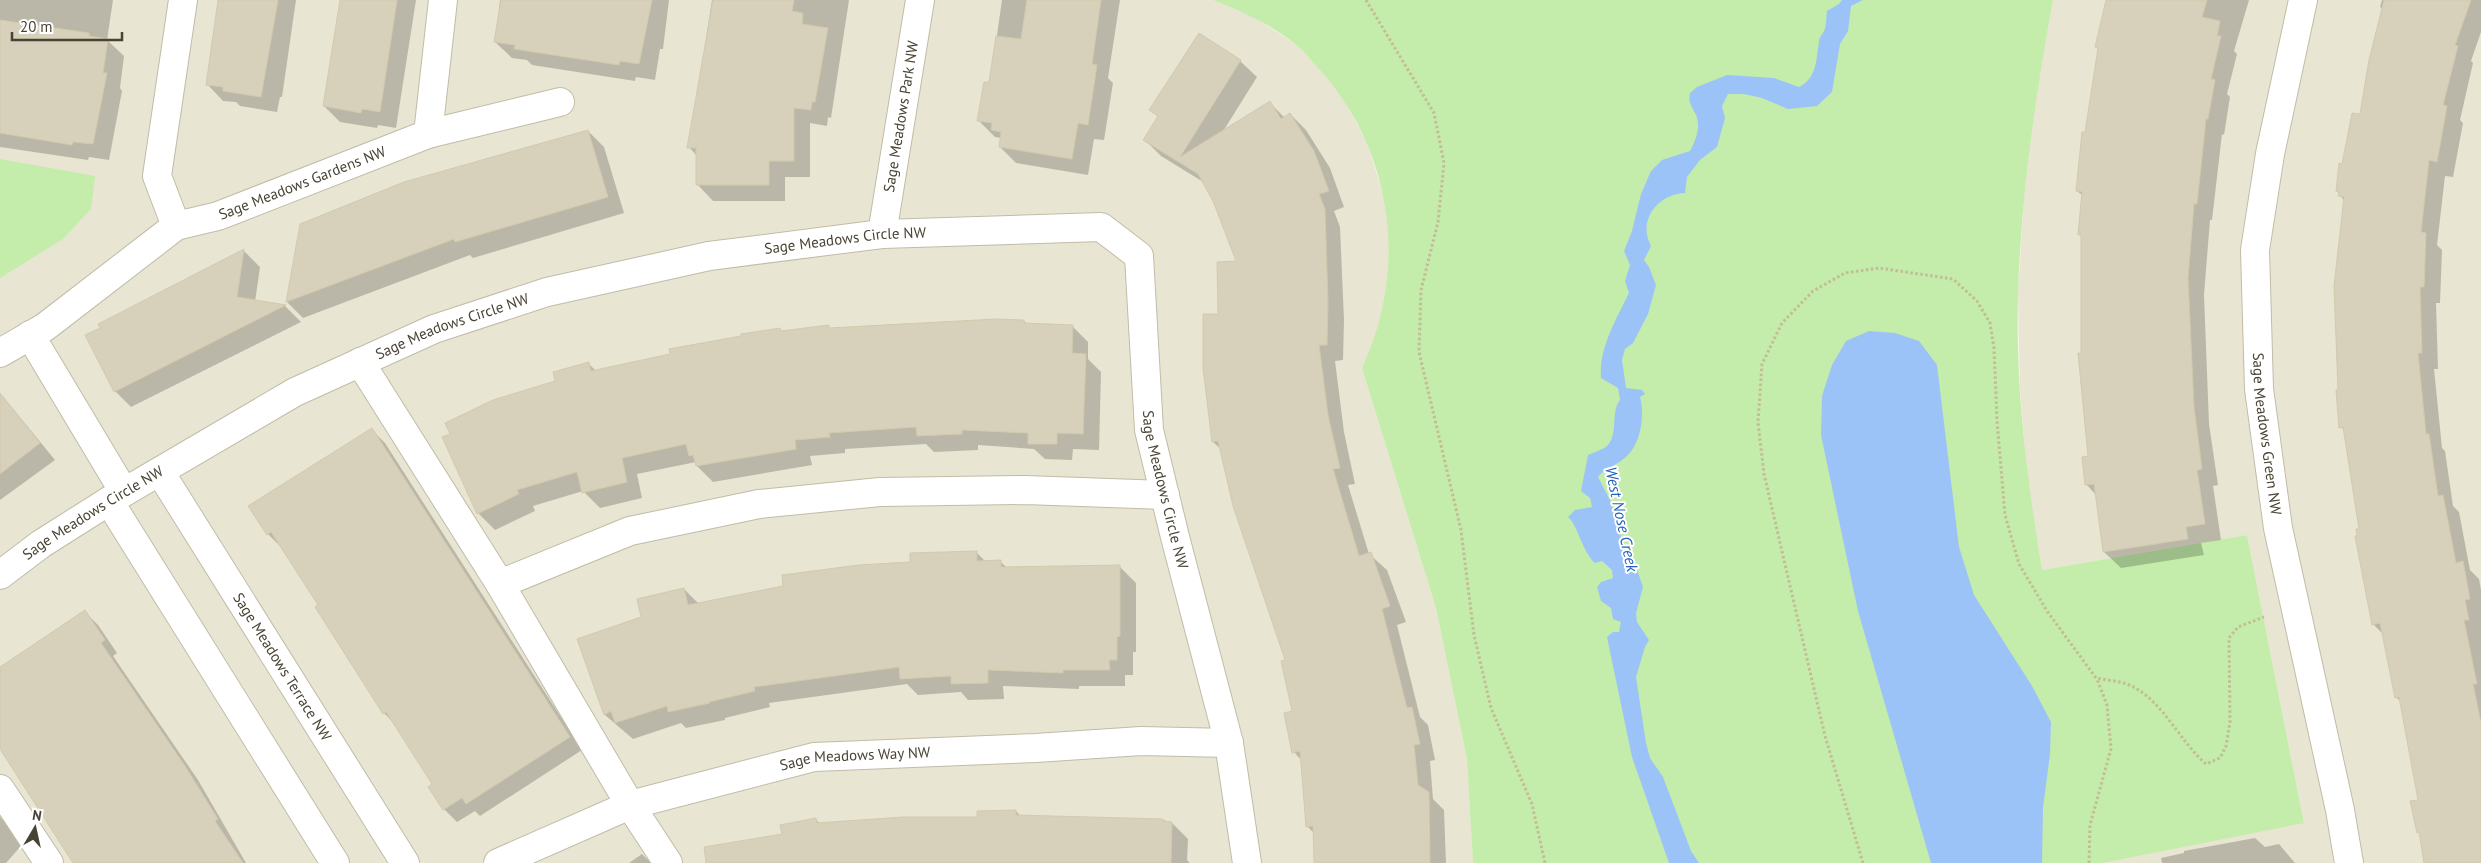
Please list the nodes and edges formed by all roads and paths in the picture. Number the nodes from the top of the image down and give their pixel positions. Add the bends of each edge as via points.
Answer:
1 (182, 0) edge
2 (443, 0) edge
3 (920, 0) edge
4 (1366, 0) edge
5 (2303, 0) edge
6 (560, 102) dead end
7 (428, 134) junction
8 (176, 226) junction
9 (882, 234) junction
10 (30, 335) junction
11 (0, 353) edge
12 (360, 362) junction
13 (160, 472) junction
14 (1165, 495) junction
15 (116, 496) junction
16 (0, 575) edge
17 (500, 584) junction
18 (2269, 616) dead end
19 (2096, 678) junction
20 (1229, 743) junction
21 (0, 789) edge
22 (630, 805) junction
23 (49, 863) edge
24 (335, 863) edge
25 (404, 863) edge
26 (498, 863) edge
27 (668, 863) edge
28 (1247, 863) edge
29 (1545, 863) edge
30 (1863, 863) edge
31 (2089, 863) edge
32 (2349, 863) edge

1 - 8 street via 157,176
2 - 7 street
3 - 9 street, Sage Meadows Park NW
4 - 29 path via 1434,113 1444,163 1438,222 1421,290 1419,352 1461,530 1474,634 1489,699 1532,804
5 - 32 street, Sage Meadows Green NW via 2270,154 2256,250 2259,389 2278,528
6 - 7 street, Sage Meadows Gardens NW
7 - 8 street, Sage Meadows Gardens NW via 218,216
8 - 10 street, Sage Meadows Gardens NW
9 - 12 street, Sage Meadows Circle NW via 709,256 547,292 434,329
9 - 14 street, Sage Meadows Circle NW via 1101,227 1138,256 1149,430
10 - 11 street, Sage Meadows Gardens NW
10 - 15 street
12 - 13 street, Sage Meadows Circle NW via 295,392
12 - 17 street
13 - 15 street, Sage Meadows Circle NW
13 - 25 street, Sage Meadows Terrace NW
14 - 17 street via 1025,490 880,492 759,504 630,531
14 - 20 street, Sage Meadows Circle NW
15 - 16 street, Sage Meadows Circle NW via 41,544
15 - 24 street
17 - 22 street
18 - 19 path via 2238,626 2229,638 2230,722 2226,746 2220,758 2206,764 2153,702 2128,684
19 - 30 path via 2047,611 2019,564 2005,515 1994,348 1990,323 1977,300 1953,279 1879,268 1845,274 1813,291 1782,322 1762,364 1758,422 1764,474 1825,736
19 - 31 path via 2107,705 2111,748 2090,825
20 - 22 street, Sage Meadows Way NW via 1141,741 814,757
20 - 28 street, Sage Meadows Circle NW
21 - 23 street
22 - 26 street, Sage Meadows Way NW
22 - 27 street

